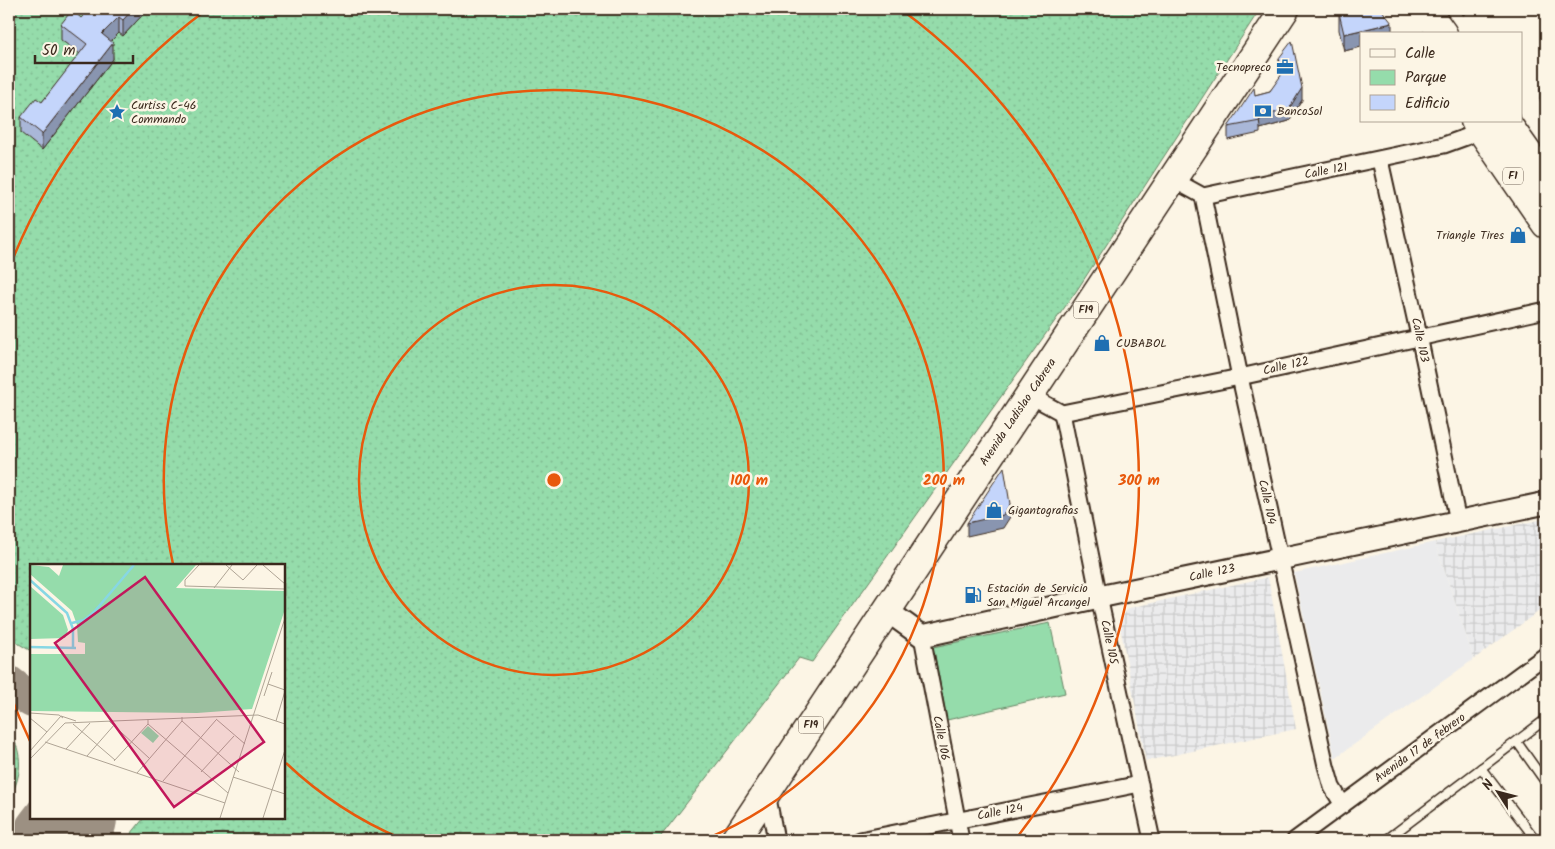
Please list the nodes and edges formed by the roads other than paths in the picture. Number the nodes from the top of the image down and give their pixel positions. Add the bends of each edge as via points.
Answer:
1 (1285, 9) edge
2 (1392, 9) edge
3 (1425, 9) edge
4 (1409, 32) edge
5 (1442, 32) edge
6 (1486, 124) edge
7 (1380, 160) junction
8 (1172, 179) junction
9 (1546, 179) edge
10 (1203, 196) junction
11 (1546, 224) edge
12 (1546, 310) edge
13 (1420, 336) junction
14 (1240, 377) junction
15 (1029, 395) junction
16 (1062, 413) junction
17 (1546, 503) edge
18 (1458, 521) junction
19 (1279, 559) junction
20 (1099, 597) junction
21 (886, 610) junction
22 (922, 636) junction
23 (1546, 655) edge
24 (1546, 719) edge
25 (1517, 742) junction
26 (1481, 768) junction
27 (1546, 783) edge
28 (1140, 784) junction
29 (767, 792) junction
30 (1343, 805) junction
31 (956, 821) junction
32 (735, 840) edge
33 (776, 840) edge
34 (860, 840) edge
35 (961, 840) edge
36 (1152, 840) edge
37 (1295, 840) edge
38 (1386, 840) edge
39 (1536, 840) edge

1 - 8 highway, Avenida Ladislao Cabrera / F19
2 - 4 highway
3 - 5 highway
6 - 7 street, Calle 121 via 1466,138
6 - 9 highway, F1
6 - 11 highway, F1
7 - 10 street, Calle 121
7 - 13 street, Calle 103
8 - 10 street
8 - 15 highway, Avenida Ladislao Cabrera / F19
10 - 14 street, Calle 104
12 - 13 street, Calle 122
13 - 14 street, Calle 122
13 - 18 street, Calle 103
14 - 16 street, Calle 122
14 - 19 street, Calle 104
15 - 16 street
15 - 21 highway, Avenida Ladislao Cabrera / F19
16 - 20 street, Calle 105
17 - 18 street, Calle 123
18 - 19 street, Calle 123
19 - 20 street, Calle 123
19 - 30 street, Calle 104 via 1326,766 1332,787
20 - 22 street, Calle 123
20 - 28 street, Calle 105
21 - 22 street
21 - 29 highway, Avenida Ladislao Cabrera / F19
22 - 31 street, Calle 106
23 - 30 street, Avenida 17 de febrero
24 - 25 lane
25 - 26 lane
25 - 27 lane
26 - 38 lane
26 - 39 lane
28 - 31 street, Calle 124
28 - 36 street, Calle 105
29 - 32 highway, Avenida Ladislao Cabrera / F19
29 - 33 street
30 - 37 street, Avenida 17 de febrero
31 - 34 street, Calle 124
31 - 35 street, Calle 106

